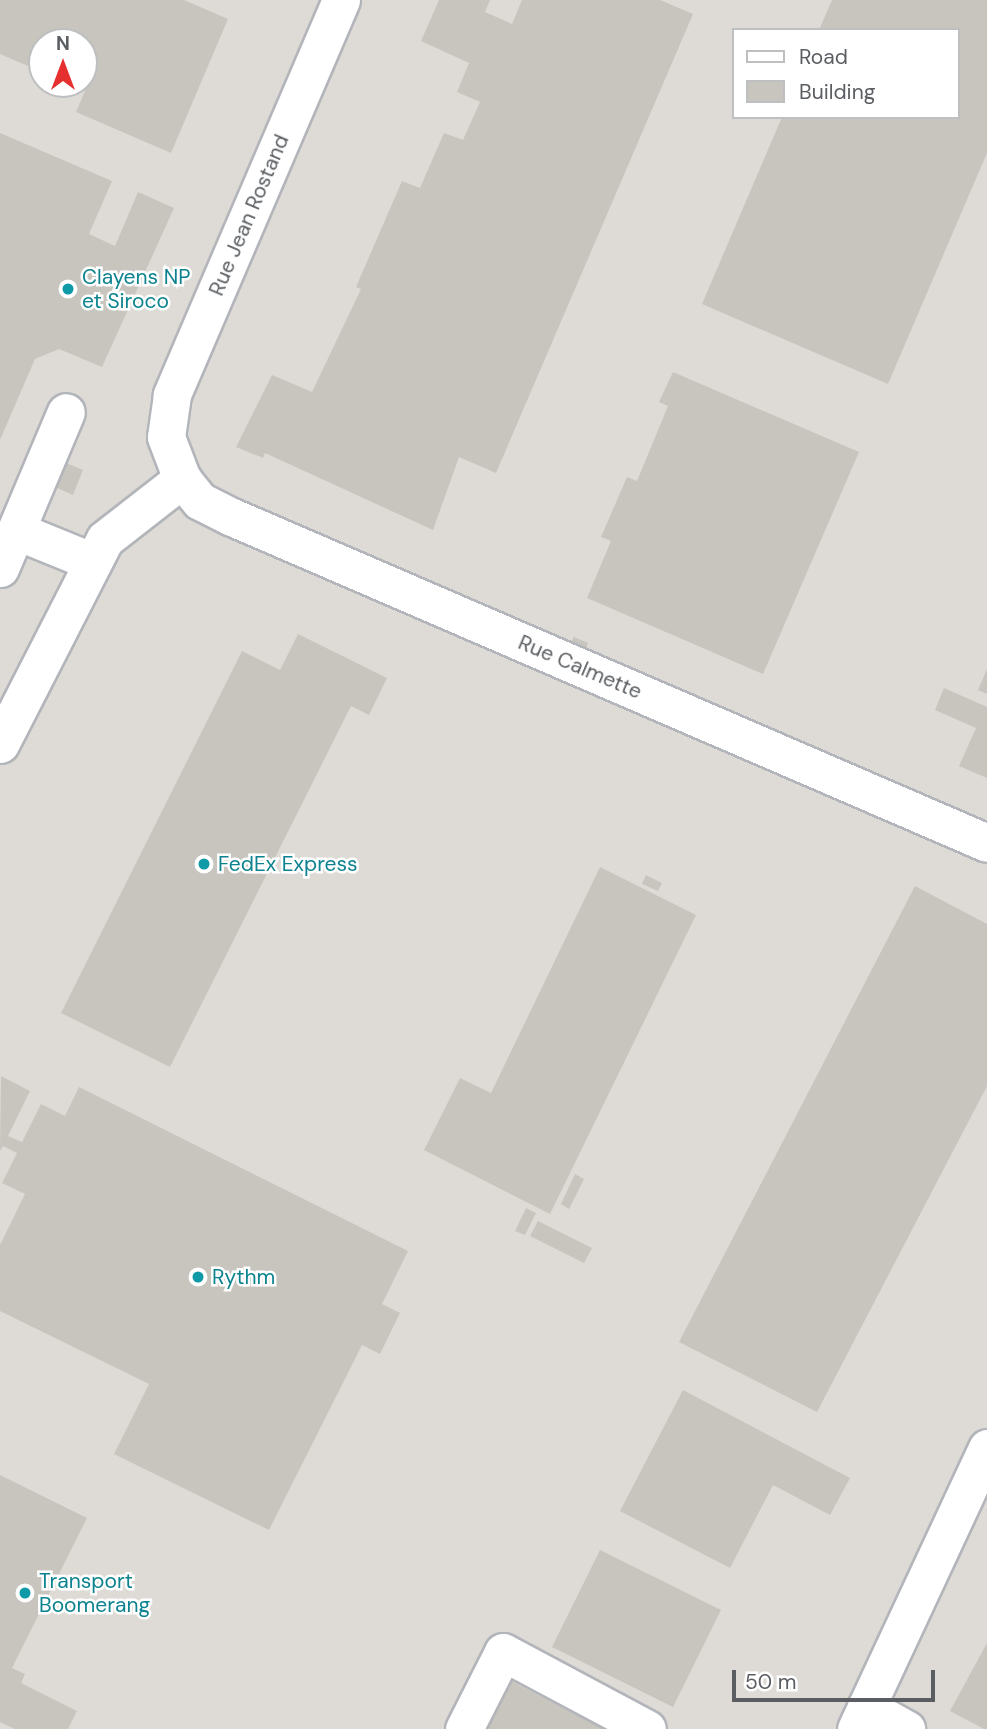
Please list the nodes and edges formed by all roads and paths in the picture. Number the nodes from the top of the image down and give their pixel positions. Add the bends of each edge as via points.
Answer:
1 (341, 0) edge
2 (66, 412) dead end
3 (182, 479) junction
4 (17, 531) junction
5 (93, 562) junction
6 (0, 568) edge
7 (0, 744) edge
8 (987, 843) edge
9 (987, 1448) edge
10 (861, 1718) edge
11 (464, 1729) edge
12 (647, 1729) edge
13 (906, 1729) edge

1 - 3 street, Rue Jean Rostand via 172,395 166,437
2 - 4 street
3 - 5 street via 105,539
3 - 8 street, Rue Calmette via 200,501 232,517
4 - 5 street
4 - 6 street
5 - 7 street
9 - 10 street
10 - 13 street
11 - 12 street via 503,1652

